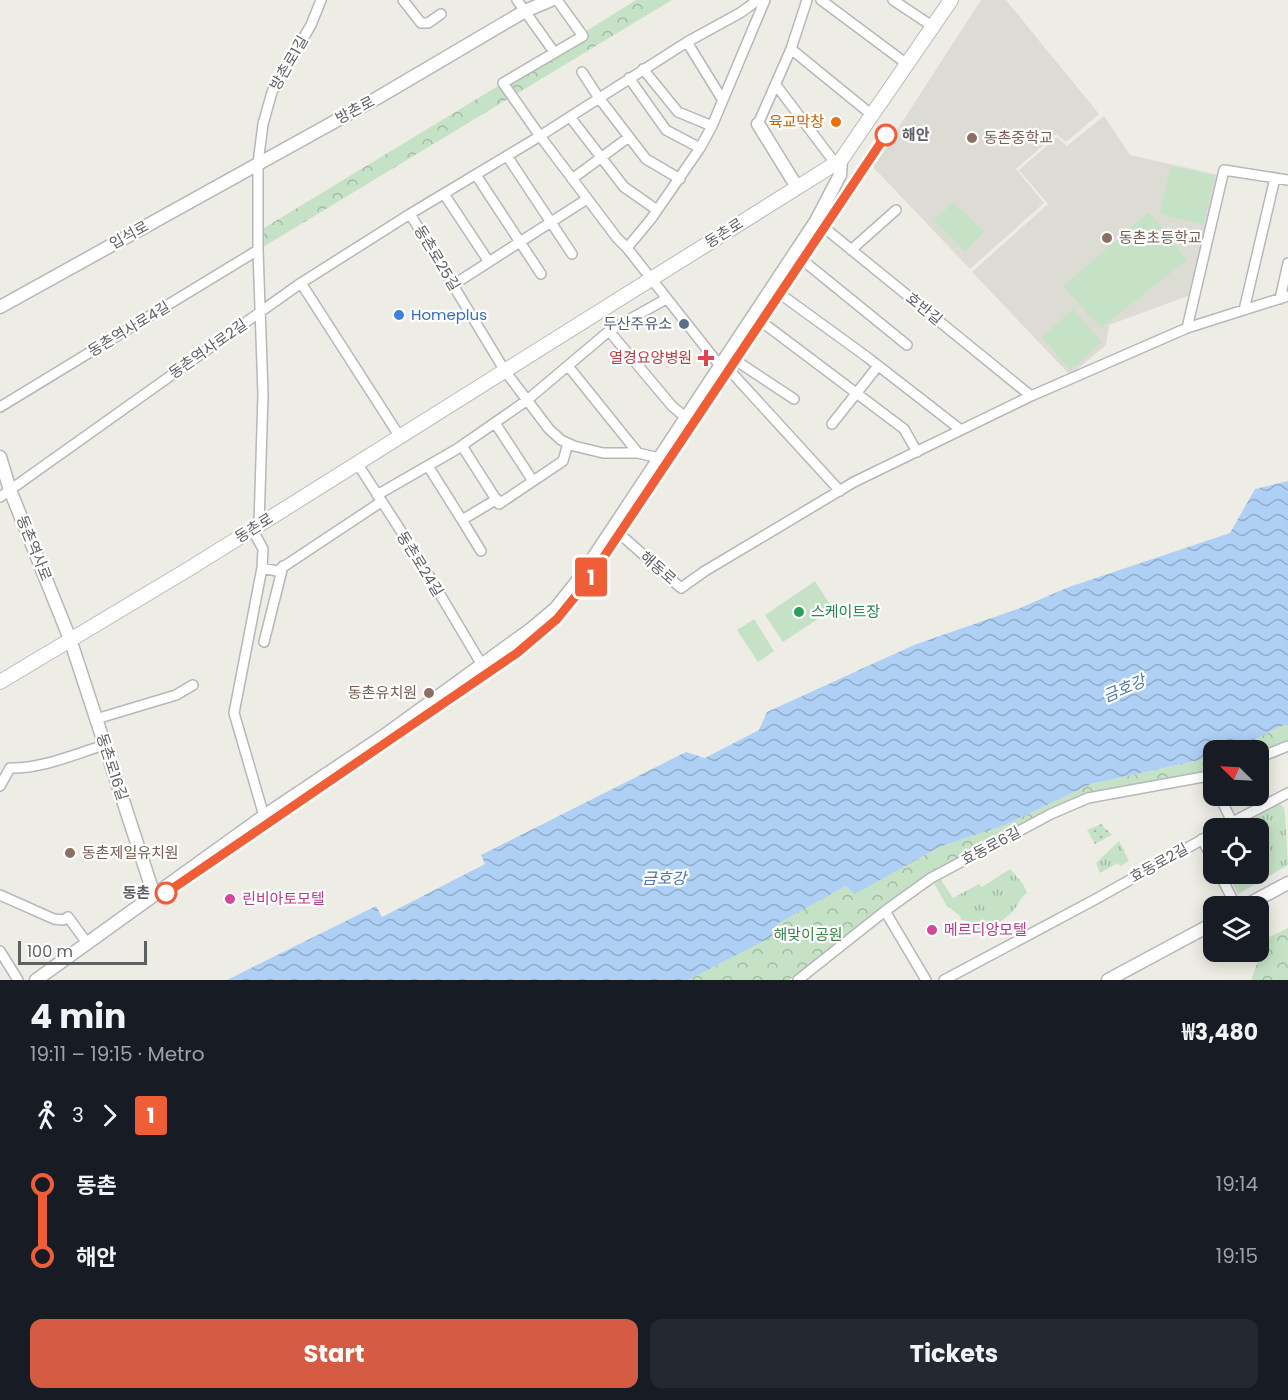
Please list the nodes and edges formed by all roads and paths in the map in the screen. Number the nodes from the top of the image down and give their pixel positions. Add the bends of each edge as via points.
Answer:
1 (321, 0) edge
2 (403, 0) edge
3 (517, 0) edge
4 (551, 0) edge
5 (557, 0) edge
6 (758, 0) edge
7 (765, 0) edge
8 (807, 0) edge
9 (821, 0) edge
10 (893, 0) edge
11 (951, 0) edge
12 (525, 12) junction
13 (441, 14) dead end
14 (932, 26) junction
15 (687, 42) junction
16 (791, 49) junction
17 (554, 52) junction
18 (907, 64) junction
19 (644, 69) junction
20 (582, 72) dead end
21 (629, 78) junction
22 (776, 85) junction
23 (599, 98) junction
24 (722, 99) junction
25 (872, 115) junction
26 (570, 117) junction
27 (758, 124) joint
28 (712, 126) junction
29 (540, 136) junction
30 (629, 136) junction
31 (700, 148) junction
32 (507, 156) junction
33 (601, 157) junction
34 (838, 161) junction
35 (258, 163) junction
36 (476, 175) junction
37 (1275, 178) junction
38 (572, 179) junction
39 (680, 179) junction
40 (1288, 180) edge
41 (797, 187) junction
42 (444, 194) junction
43 (587, 199) junction
44 (657, 210) junction
45 (896, 210) dead end
46 (410, 214) junction
47 (551, 222) junction
48 (816, 222) junction
49 (519, 242) junction
50 (627, 248) junction
51 (258, 250) junction
52 (851, 250) junction
53 (572, 254) dead end
54 (795, 254) junction
55 (489, 262) junction
56 (1288, 263) edge
57 (541, 274) dead end
58 (650, 279) junction
59 (301, 283) junction
60 (453, 285) junction
61 (772, 288) junction
62 (1284, 297) edge
63 (666, 299) junction
64 (0, 307) edge
65 (1244, 310) junction
66 (260, 312) junction
67 (754, 316) junction
68 (1187, 328) junction
69 (609, 331) junction
70 (907, 345) dead end
71 (724, 363) junction
72 (568, 366) junction
73 (878, 366) junction
74 (505, 371) junction
75 (856, 393) junction
76 (1031, 396) junction
77 (794, 399) dead end
78 (526, 401) junction
79 (0, 407) edge
80 (685, 417) junction
81 (495, 423) junction
82 (832, 424) dead end
83 (961, 430) junction
84 (400, 436) junction
85 (568, 443) junction
86 (462, 446) junction
87 (917, 452) junction
88 (639, 453) junction
89 (0, 457) edge
90 (659, 458) junction
91 (357, 463) junction
92 (428, 466) junction
93 (533, 481) junction
94 (840, 491) junction
95 (5, 494) edge
96 (379, 498) junction
97 (497, 499) junction
98 (462, 520) junction
99 (255, 527) junction
100 (613, 528) junction
101 (481, 551) dead end
102 (283, 566) junction
103 (262, 568) junction
104 (255, 606) junction
105 (272, 609) junction
106 (70, 639) junction
107 (264, 642) dead end
108 (482, 665) junction
109 (0, 681) edge
110 (193, 685) dead end
111 (96, 719) junction
112 (105, 745) junction
113 (1288, 746) edge
114 (1269, 754) edge
115 (5, 767) edge
116 (1203, 780) edge
117 (0, 786) edge
118 (1288, 793) edge
119 (264, 816) junction
120 (1240, 818) edge
121 (1202, 839) edge
122 (1288, 883) edge
123 (0, 895) edge
124 (154, 895) junction
125 (1264, 896) edge
126 (885, 911) junction
127 (1203, 929) edge
128 (87, 943) junction
129 (0, 951) edge
130 (18, 980) edge
131 (36, 980) edge
132 (798, 980) edge
133 (926, 980) edge
134 (944, 980) edge
135 (1108, 980) edge

1 - 35 street, 방촌로1길 via 272,92
2 - 13 street via 421,23
3 - 12 street
4 - 12 street, 방촌로
5 - 17 street via 583,36
6 - 15 street, 동촌로25길
7 - 24 street
8 - 16 street
9 - 18 street
10 - 14 street
11 - 14 main road, 동촌로
12 - 17 street
12 - 35 street, 방촌로
14 - 18 main road, 동촌로
15 - 19 street, 동촌로25길
15 - 24 street
16 - 22 street
16 - 25 street
17 - 29 street via 503,83
18 - 25 main road, 동촌로
19 - 21 street, 동촌로25길
19 - 28 street via 678,112
20 - 23 street
21 - 23 street, 동촌로25길
21 - 31 street via 666,130
22 - 27 street
22 - 34 street
23 - 26 street, 동촌로25길
23 - 30 street
24 - 28 street
25 - 34 main road, 동촌로
26 - 29 street, 동촌로25길
26 - 33 street
27 - 41 street
28 - 31 street
29 - 32 street, 동촌로25길
29 - 38 street
30 - 33 street
30 - 39 street via 646,159
31 - 39 street
32 - 36 street, 동촌로25길
32 - 47 street
33 - 38 street
33 - 44 street via 624,187
34 - 41 main road, 동촌로
34 - 48 street via 840,175
35 - 51 street
35 - 64 street, 입석로
36 - 42 street, 동촌로25길
36 - 49 street
37 - 40 street
37 - 65 street
37 - 68 street via 1224,170
38 - 43 street
39 - 44 street
41 - 58 main road, 동촌로
42 - 46 street, 동촌로25길
42 - 55 street
43 - 47 street
43 - 50 street
44 - 50 street
45 - 52 street
46 - 59 street, 동촌역사로2길
46 - 60 street, 동촌로25길
47 - 49 street
47 - 53 street
48 - 52 street, 호반길
48 - 54 street
49 - 55 street
49 - 57 street
50 - 58 street
51 - 66 street
51 - 79 street, 동촌역사로4길
52 - 76 street, 호반길
54 - 61 street
54 - 70 street
55 - 60 street
56 - 62 street
58 - 63 street
58 - 74 main road, 동촌로
59 - 66 street, 동촌역사로2길
59 - 84 street
60 - 74 street, 동촌로25길
61 - 67 street
61 - 73 street
62 - 65 street
63 - 69 street
63 - 71 street
65 - 68 street
66 - 95 street, 동촌역사로2길
66 - 99 street via 263,394
67 - 71 street
67 - 75 street
68 - 76 street
69 - 72 street
69 - 80 street
71 - 77 street
71 - 80 street
71 - 94 street
72 - 78 street
72 - 88 street
73 - 75 street
73 - 83 street
74 - 78 street
74 - 84 main road, 동촌로
75 - 82 street
75 - 87 street via 904,429
76 - 83 street
78 - 81 street
78 - 85 street via 549,429
80 - 90 street
81 - 86 street
81 - 93 street
83 - 87 street
84 - 91 main road, 동촌로
85 - 88 street via 603,453
85 - 93 street via 563,461
86 - 92 street
86 - 97 street
87 - 94 street
88 - 90 street
89 - 95 street, 동촌역사로
90 - 100 street
91 - 96 street, 동촌로24길
91 - 99 main road, 동촌로
92 - 96 street
92 - 98 street
93 - 97 street via 500,504
94 - 100 street, 해동로 via 681,588
95 - 106 street, 동촌역사로
96 - 102 street
96 - 108 street, 동촌로24길
97 - 98 street
98 - 101 street
99 - 103 street via 263,549
99 - 106 main road, 동촌로
100 - 108 street via 556,608
102 - 103 street via 277,571
102 - 105 street
103 - 104 street
104 - 105 street
104 - 119 street via 234,713
105 - 107 street
106 - 109 main road, 동촌로
106 - 111 street, 동촌로16길
108 - 119 street
110 - 111 street via 176,695
111 - 112 street, 동촌로16길
112 - 115 street via 41,766
112 - 124 street, 동촌로16길
113 - 114 street
115 - 117 street
116 - 126 street, 효동로6길 via 1088,798 931,878
118 - 120 street
119 - 124 street
121 - 134 street, 효동로2길
122 - 125 street
123 - 128 street via 54,919 68,917
124 - 128 street
126 - 132 street, 효동로6길
126 - 133 street
127 - 135 street
128 - 131 street
129 - 130 street

